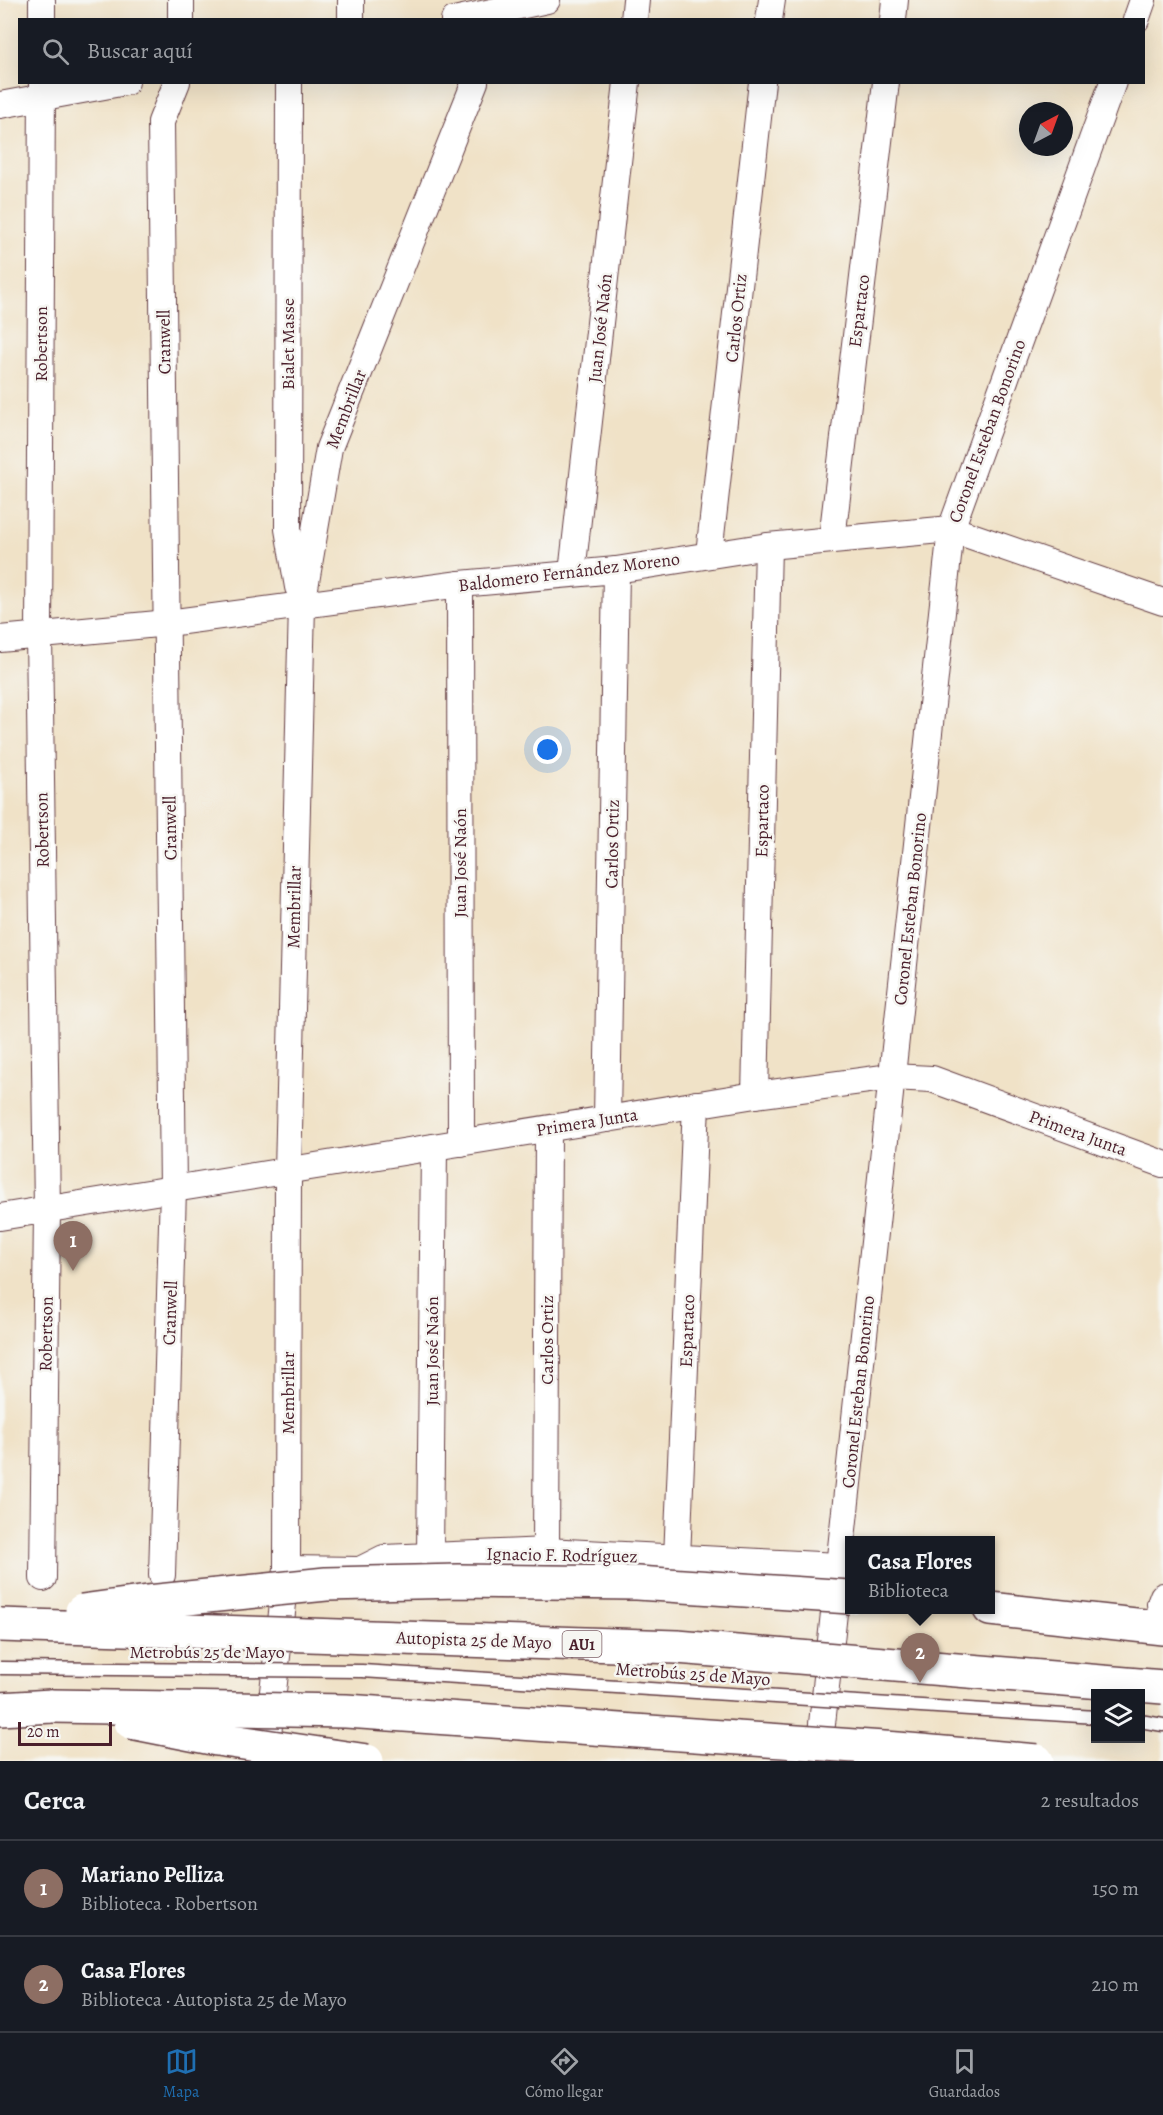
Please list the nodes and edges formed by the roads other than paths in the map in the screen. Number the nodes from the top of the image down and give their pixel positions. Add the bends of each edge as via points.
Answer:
1 (42, 0) edge
2 (181, 0) edge
3 (351, 0) edge
4 (547, 0) edge
5 (636, 0) edge
6 (772, 0) edge
7 (895, 0) edge
8 (1143, 0) edge
9 (1158, 0) edge
10 (1163, 2) edge
11 (503, 7) edge
12 (42, 18) edge
13 (181, 18) edge
14 (351, 18) edge
15 (462, 18) edge
16 (634, 18) edge
17 (769, 18) edge
18 (893, 18) edge
19 (1137, 18) edge
20 (107, 84) edge
21 (176, 84) edge
22 (289, 84) edge
23 (474, 84) edge
24 (627, 84) edge
25 (762, 84) edge
26 (886, 84) edge
27 (1112, 84) edge
28 (42, 91) edge
29 (0, 105) edge
30 (951, 529) junction
31 (832, 539) junction
32 (768, 546) junction
33 (709, 554) junction
34 (616, 570) junction
35 (572, 573) junction
36 (460, 584) junction
37 (1163, 602) edge
38 (302, 605) junction
39 (168, 623) junction
40 (39, 635) junction
41 (0, 639) edge
42 (891, 1077) junction
43 (755, 1095) junction
44 (696, 1104) junction
45 (607, 1119) junction
46 (548, 1129) junction
47 (461, 1143) junction
48 (434, 1147) junction
49 (1163, 1164) edge
50 (288, 1171) junction
51 (173, 1190) junction
52 (47, 1210) junction
53 (0, 1217) edge
54 (546, 1551) junction
55 (430, 1556) junction
56 (677, 1558) junction
57 (839, 1566) junction
58 (287, 1569) junction
59 (162, 1575) dead end
60 (43, 1578) dead end
61 (845, 1598) edge
62 (995, 1609) edge
63 (1162, 1610) edge
64 (0, 1624) edge
65 (0, 1668) edge
66 (1163, 1687) edge
67 (52, 1706) junction
68 (0, 1709) edge
69 (1091, 1717) edge
70 (1145, 1722) edge
71 (1163, 1725) edge
72 (265, 1761) edge
73 (367, 1761) edge
74 (818, 1761) edge
75 (1037, 1761) edge

1 - 12 street
2 - 13 street
3 - 14 street
4 - 11 street
5 - 16 street
6 - 17 street
7 - 18 street
8 - 19 street
9 - 10 street
11 - 15 street
20 - 28 street
21 - 39 street, Cranwell via 162,122
22 - 38 street, Bialet Masse via 288,529
23 - 38 street, Membrillar via 329,448
24 - 35 street, Juan José Naón
25 - 33 street, Carlos Ortiz
26 - 31 street, Espartaco
27 - 30 street, Coronel Esteban Bonorino
28 - 29 street
28 - 40 street, Robertson
30 - 31 street, Baldomero Fernández Moreno
30 - 37 street, Baldomero Fernández Moreno
30 - 42 street, Coronel Esteban Bonorino
31 - 32 street, Baldomero Fernández Moreno
32 - 33 street, Baldomero Fernández Moreno
32 - 43 street, Espartaco
33 - 34 street, Baldomero Fernández Moreno
34 - 35 street, Baldomero Fernández Moreno
34 - 45 street, Carlos Ortiz
35 - 36 street, Baldomero Fernández Moreno
36 - 38 street, Baldomero Fernández Moreno
36 - 47 street, Juan José Naón
38 - 39 street, Baldomero Fernández Moreno
38 - 50 street, Membrillar
39 - 40 street, Baldomero Fernández Moreno
39 - 51 street, Cranwell
40 - 41 street, Baldomero Fernández Moreno
40 - 52 street, Robertson
42 - 43 street, Primera Junta
42 - 49 street, Primera Junta via 932,1079
42 - 57 street, Coronel Esteban Bonorino
43 - 44 street, Primera Junta
44 - 45 street, Primera Junta
44 - 56 street, Espartaco
45 - 46 street, Primera Junta
46 - 47 street, Primera Junta
46 - 54 street, Carlos Ortiz
47 - 48 street, Primera Junta
48 - 50 street, Primera Junta
48 - 55 street, Juan José Naón
50 - 51 street, Primera Junta
50 - 58 street, Membrillar
51 - 52 street, Primera Junta
51 - 59 street, Cranwell
52 - 53 street, Primera Junta
52 - 60 street, Robertson
54 - 55 street, Ignacio F. Rodríguez
54 - 56 street, Ignacio F. Rodríguez
55 - 58 street, Ignacio F. Rodríguez via 384,1558 360,1570
56 - 57 street, Ignacio F. Rodríguez
57 - 74 street, Coronel Esteban Bonorino
58 - 72 street, Membrillar
61 - 64 highway, bridge via 637,1583 326,1584 148,1602
62 - 63 highway
64 - 66 highway, Autopista 25 de Mayo / AU1, bridge via 677,1647
65 - 69 lane, Metrobús 25 de Mayo, bridge via 362,1671
67 - 68 highway
67 - 73 highway, bridge via 217,1739
67 - 75 highway, bridge via 346,1711
70 - 71 lane

